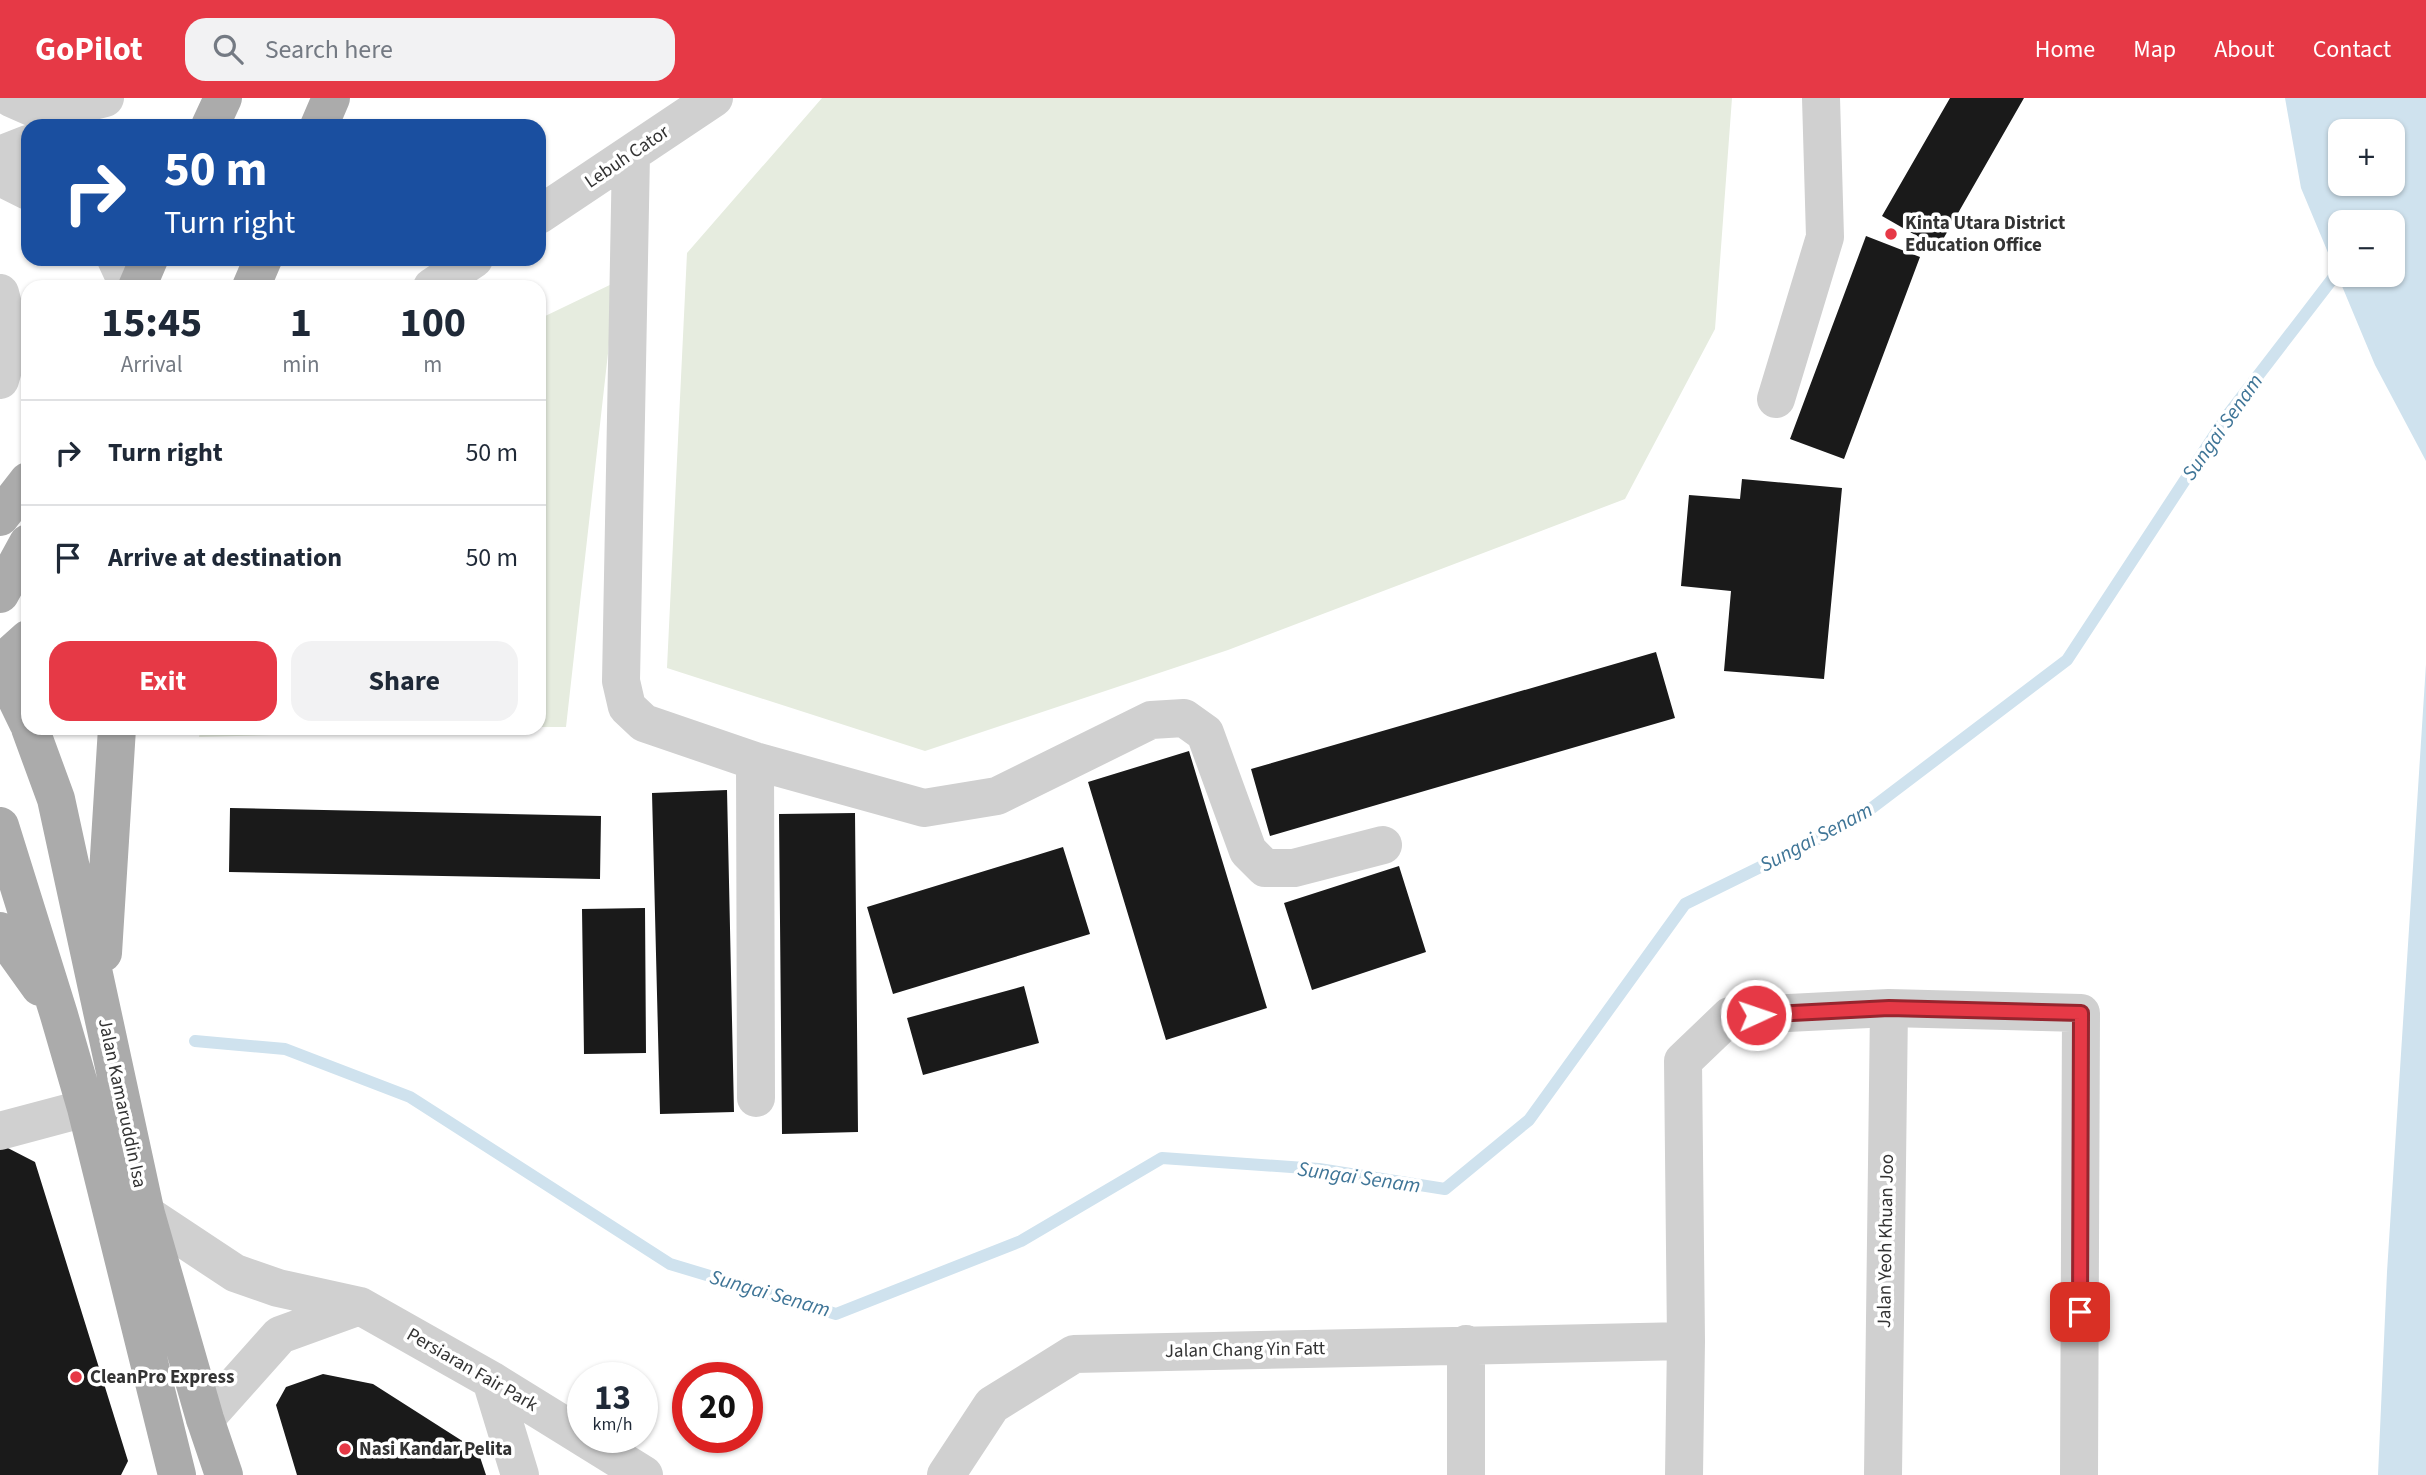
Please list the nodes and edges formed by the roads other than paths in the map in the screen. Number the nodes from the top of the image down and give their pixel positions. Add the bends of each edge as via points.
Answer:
1 (11, 98) edge
2 (105, 98) edge
3 (223, 98) edge
4 (331, 98) edge
5 (714, 98) edge
6 (1821, 98) edge
7 (40, 119) edge
8 (44, 119) edge
9 (213, 119) edge
10 (322, 119) edge
11 (21, 137) edge
12 (631, 154) junction
13 (0, 155) edge
14 (0, 177) edge
15 (21, 188) edge
16 (546, 210) edge
17 (464, 266) edge
18 (442, 280) edge
19 (0, 293) edge
20 (0, 380) edge
21 (1776, 399) dead end
22 (21, 490) edge
23 (0, 517) edge
24 (21, 556) edge
25 (0, 594) edge
26 (21, 645) edge
27 (0, 664) edge
28 (0, 676) edge
29 (21, 709) edge
30 (32, 735) edge
31 (117, 735) edge
32 (755, 761) junction
33 (0, 826) edge
34 (1383, 845) dead end
35 (0, 932) edge
36 (100, 999) junction
37 (1889, 1008) junction
38 (59, 1015) junction
39 (756, 1098) dead end
40 (86, 1108) junction
41 (0, 1131) edge
42 (146, 1214) junction
43 (360, 1306) junction
44 (1686, 1341) junction
45 (1466, 1344) junction
46 (491, 1380) junction
47 (205, 1419) junction
48 (567, 1427) edge
49 (609, 1453) edge
50 (177, 1475) edge
51 (224, 1475) edge
52 (520, 1475) edge
53 (644, 1475) edge
54 (946, 1475) edge
55 (1466, 1475) edge
56 (1684, 1475) edge
57 (1883, 1475) edge
58 (2079, 1475) edge

1 - 7 street
2 - 8 street
3 - 9 main road
4 - 10 main road
5 - 12 street, Lebuh Cator
6 - 21 street via 1825,237
11 - 13 street
12 - 16 street, Lebuh Cator
12 - 32 street via 621,681 627,707 644,723
14 - 15 street
17 - 18 street
19 - 20 street via 6,314
22 - 23 main road
24 - 25 main road
26 - 27 main road
28 - 29 main road, Jalan Kamaruddin Isa
30 - 36 main road, Jalan Kamaruddin Isa via 57,799
31 - 36 main road
32 - 34 street via 924,808 997,796 1151,720 1184,718 1205,733 1248,851 1265,868 1293,868
32 - 39 street
33 - 38 main road, Jalan Kamaruddin Isa
35 - 38 main road
36 - 42 main road, Jalan Kamaruddin Isa
37 - 44 street via 1730,1016 1683,1060
37 - 57 street, Jalan Yeoh Khuan Joo
37 - 58 street via 2081,1013
38 - 40 main road, Jalan Kamaruddin Isa
40 - 41 street
40 - 50 main road, Jalan Kamaruddin Isa
42 - 43 street, Persiaran Fair Park via 234,1273
42 - 47 main road, Jalan Kamaruddin Isa
43 - 46 street, Persiaran Fair Park
43 - 47 street via 280,1335
44 - 45 street, Jalan Chang Yin Fatt
44 - 56 street
45 - 54 street, Jalan Chang Yin Fatt via 1074,1354 992,1405
45 - 55 street
46 - 48 street, Persiaran Fair Park
46 - 52 street
47 - 51 main road, Jalan Kamaruddin Isa
49 - 53 street, Persiaran Fair Park

